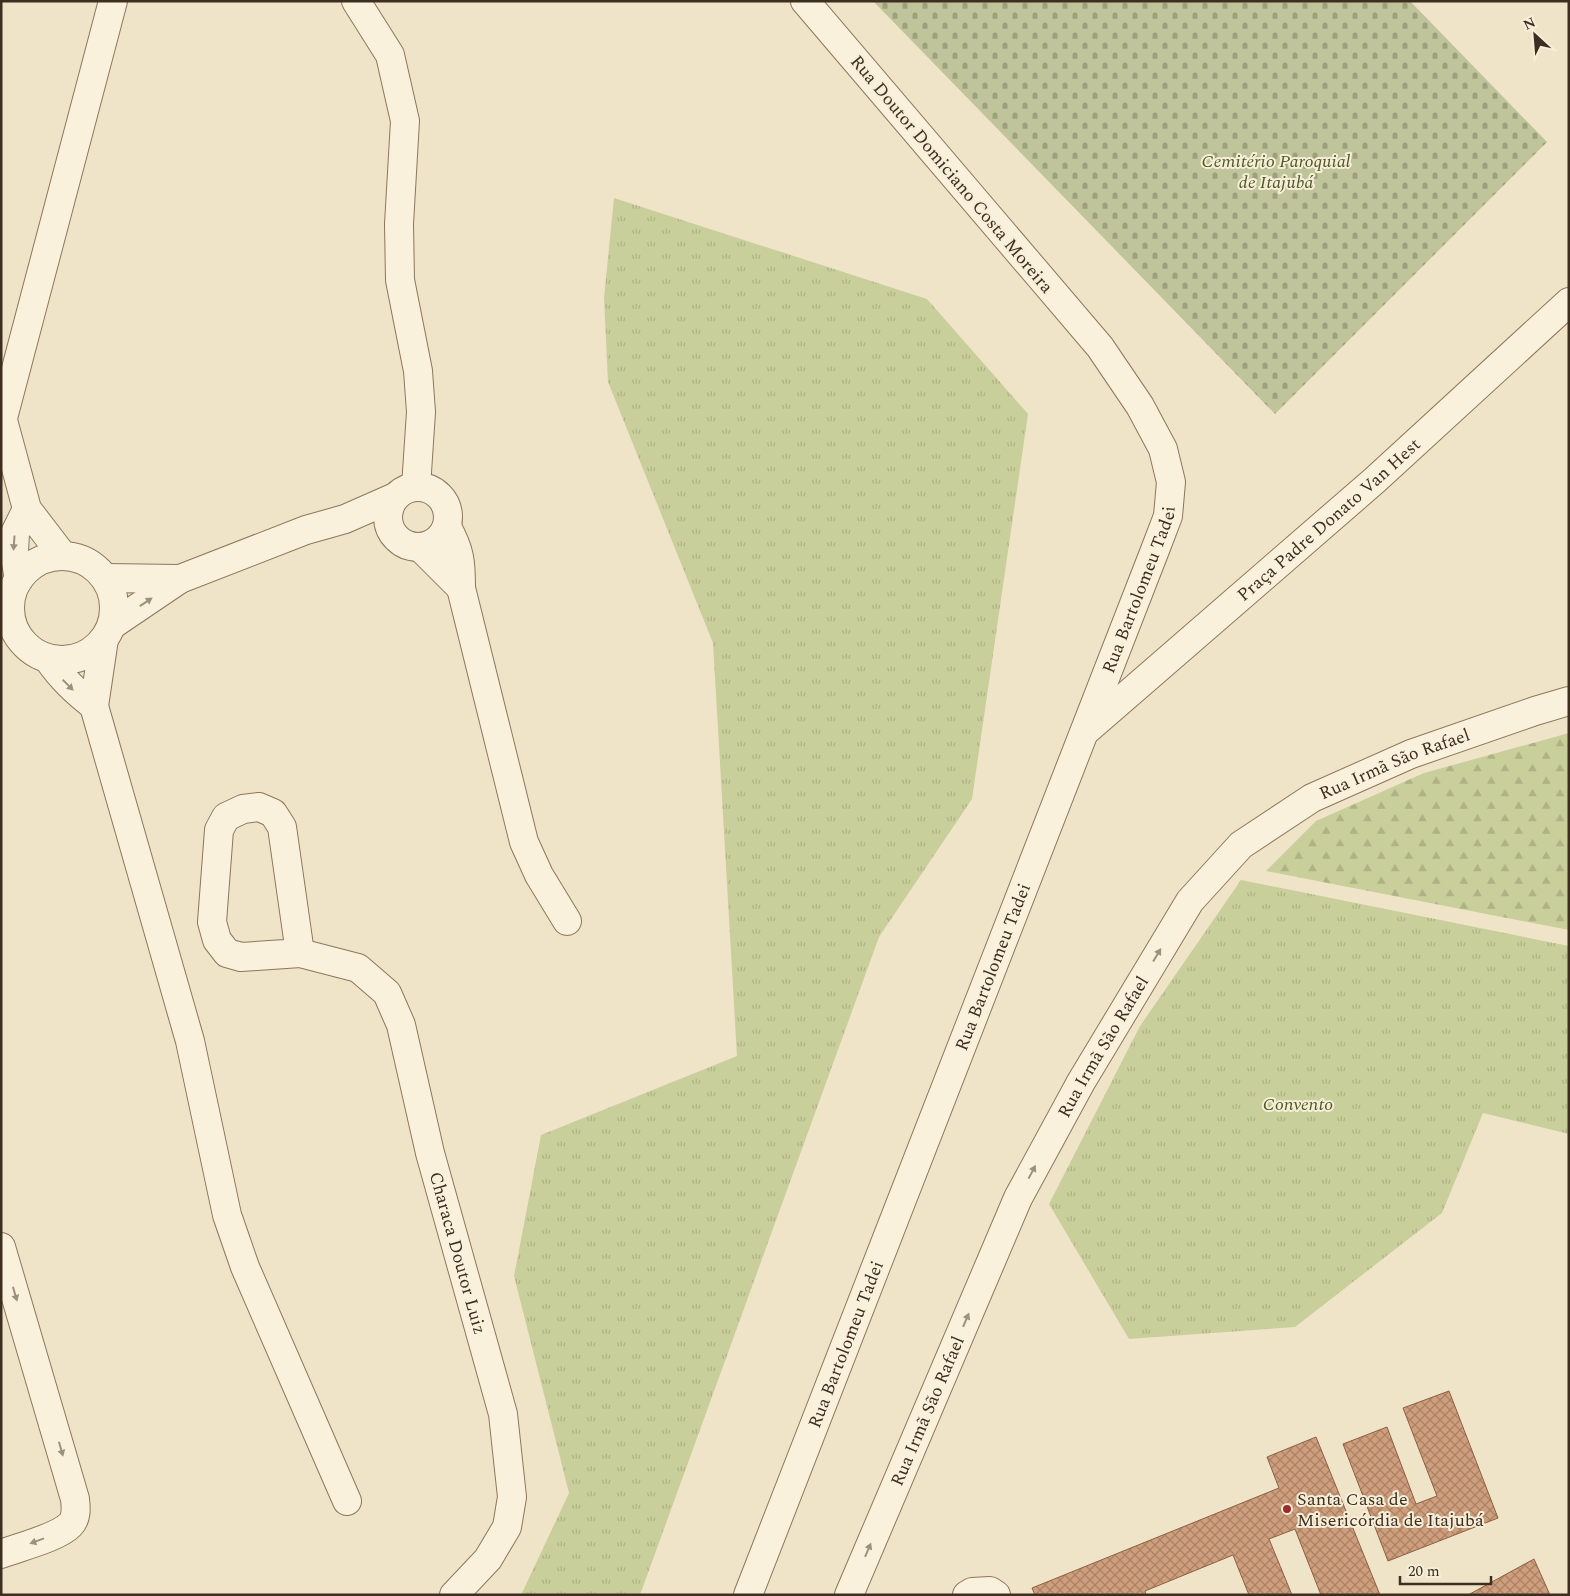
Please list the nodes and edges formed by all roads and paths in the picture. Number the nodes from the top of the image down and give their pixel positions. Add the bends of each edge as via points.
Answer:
1 (113, 1) edge
2 (356, 1) edge
3 (805, 1) edge
4 (1569, 302) edge
5 (1100, 347) joint
6 (2, 416) edge
7 (405, 492) junction
8 (27, 509) junction
9 (345, 519) junction
10 (447, 527) junction
11 (409, 544) junction
12 (63, 556) junction
13 (105, 578) junction
14 (180, 579) junction
15 (11, 588) edge
16 (461, 588) junction
17 (108, 632) junction
18 (11, 644) edge
19 (48, 659) junction
20 (1569, 701) edge
21 (94, 706) junction
22 (1085, 732) junction
23 (568, 921) dead end
24 (300, 953) junction
25 (1, 1247) edge
26 (347, 1501) dead end
27 (1, 1554) edge
28 (454, 1595) edge
29 (748, 1595) edge
30 (849, 1595) edge
31 (967, 1595) edge
32 (996, 1595) edge

1 - 6 street
2 - 7 street via 390,55 404,121 398,224 400,280 418,371 421,412
3 - 5 street, Rua Doutor Domiciano Costa Moreira
4 - 22 street, Praça Padre Donato Van Hest via 1375,480
5 - 22 street, Rua Bartolomeu Tadei via 1140,406 1162,449 1171,482 1168,516
6 - 8 street
7 - 9 street
7 - 10 street via 428,489 438,494 446,504
7 - 11 street via 389,507 388,519 391,531
8 - 12 street
8 -> 15 street via 15,533
9 - 11 street
9 - 14 street via 306,530
10 - 11 street via 431,544
10 - 16 street via 457,545
11 - 16 street
12 - 13 street via 94,566
12 - 15 street via 46,559 30,567
13 - 14 street
13 - 17 street via 112,593 114,609
17 -> 14 street
15 - 18 street
16 - 23 street via 524,842 539,875
17 - 19 street via 89,653 69,660
17 - 21 street
18 - 19 street
19 -> 21 street via 71,688
30 -> 20 street, Rua Irmã São Rafael via 1018,1198 1081,1082 1190,902 1241,845 1312,798 1411,754
21 - 26 street via 190,1041 227,1215 245,1267
22 - 29 street, Rua Bartolomeu Tadei
24 - 24 street, Characa Doutor Luiz via 241,957 227,953 217,940 212,922 219,830 226,818 243,809 259,807 273,813 282,827
24 - 28 street, Characa Doutor Luiz via 358,968 387,993 401,1025 430,1153 503,1414 512,1497 507,1527 488,1560
25 -> 27 street via 76,1510 71,1524 59,1533
31 - 32 street via 990,1590

